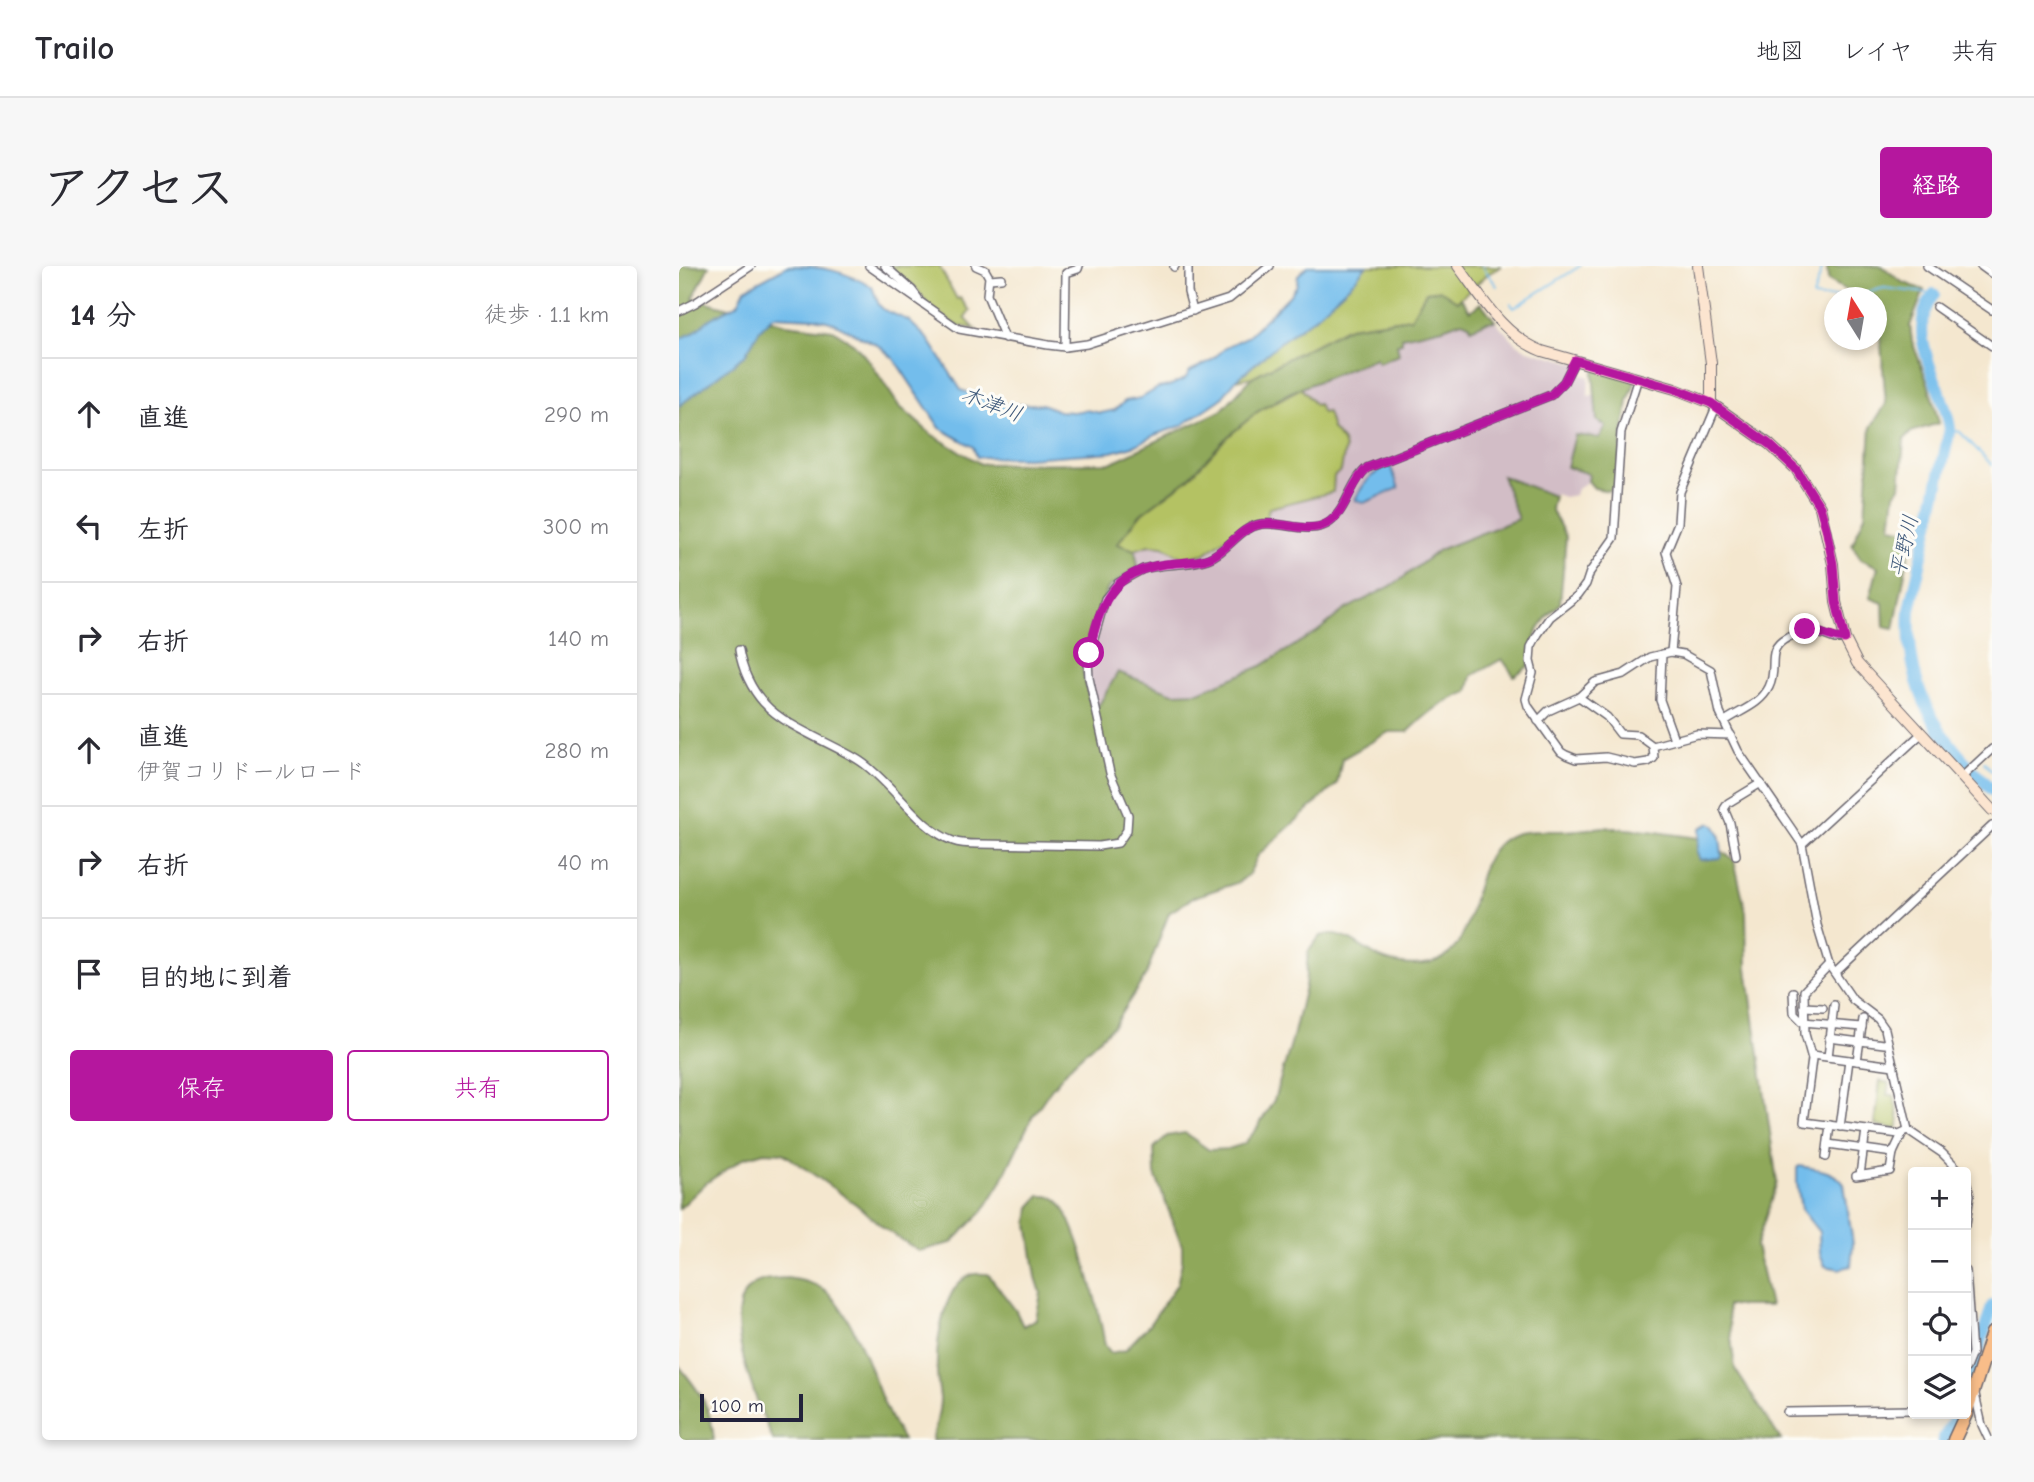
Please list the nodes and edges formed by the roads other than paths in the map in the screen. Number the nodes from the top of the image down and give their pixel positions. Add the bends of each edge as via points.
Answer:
1 (751, 266) edge
2 (869, 266) edge
3 (885, 266) edge
4 (976, 266) edge
5 (1059, 266) edge
6 (1079, 266) edge
7 (1188, 266) edge
8 (1270, 266) edge
9 (1458, 266) edge
10 (1698, 266) edge
11 (1927, 266) edge
12 (1981, 266) edge
13 (1066, 273) junction
14 (1992, 274) edge
15 (1001, 278) dead end
16 (990, 279) junction
17 (1213, 293) dead end
18 (919, 302) junction
19 (1216, 303) junction
20 (1936, 307) dead end
21 (1992, 310) edge
22 (679, 311) edge
23 (1192, 311) junction
24 (1005, 338) junction
25 (1992, 346) edge
26 (1065, 347) junction
27 (1575, 360) junction
28 (1638, 378) junction
29 (1713, 405) junction
30 (1845, 639) junction
31 (739, 650) dead end
32 (1671, 652) junction
33 (1662, 654) junction
34 (1579, 696) junction
35 (1725, 720) junction
36 (1538, 721) junction
37 (1921, 734) junction
38 (1731, 736) junction
39 (1674, 739) junction
40 (1653, 746) junction
41 (1992, 749) edge
42 (1965, 775) junction
43 (1761, 783) junction
44 (1992, 810) edge
45 (1992, 826) edge
46 (1802, 844) junction
47 (1736, 855) dead end
48 (1829, 965) junction
49 (1835, 972) junction
50 (1793, 992) dead end
51 (1834, 1005) dead end
52 (1804, 1007) junction
53 (1823, 1008) dead end
54 (1804, 1023) junction
55 (1831, 1023) junction
56 (1829, 1038) junction
57 (1860, 1042) junction
58 (1884, 1044) dead end
59 (1812, 1055) junction
60 (1828, 1057) junction
61 (1853, 1061) junction
62 (1894, 1066) junction
63 (1830, 1125) junction
64 (1840, 1127) junction
65 (1866, 1130) junction
66 (1905, 1132) junction
67 (1828, 1144) junction
68 (1864, 1149) junction
69 (1893, 1153) junction
70 (1826, 1157) dead end
71 (1956, 1167) edge
72 (1968, 1293) edge
73 (1992, 1333) edge
74 (1977, 1367) edge
75 (1974, 1392) junction
76 (1971, 1400) edge
77 (1908, 1410) edge
78 (1787, 1412) dead end
79 (1963, 1419) edge
80 (1954, 1440) edge
81 (1989, 1440) edge

1 - 22 street
2 - 18 street
3 - 18 street
4 - 16 street
5 - 13 street
6 - 13 street
7 - 23 street
8 - 19 street via 1237,293
9 - 27 street via 1511,334 1527,345
10 - 29 street
11 - 21 street
12 - 14 street
13 - 26 street
15 - 16 street
16 - 24 street via 987,295
17 - 19 street
18 - 24 street via 959,328
19 - 23 street
20 - 25 street
23 - 26 street
24 - 26 street
27 - 28 street
27 - 31 street via 1551,395 1367,468 1328,524 1251,527 1211,557 1143,569 1110,592 1091,645 1088,670 1110,773 1128,815 1127,830 1118,842 1100,846 979,844 945,837 861,762 764,704 748,678
28 - 29 street
28 - 36 street via 1621,432 1614,538 1578,595 1550,617 1531,648 1533,673 1526,699
29 - 30 street via 1788,461 1820,507
29 - 32 street via 1680,492 1678,523 1667,549 1678,592
30 - 35 street via 1808,629 1779,642 1769,688 1753,706
30 - 37 street via 1857,663
32 - 33 street
32 - 35 street via 1711,670
33 - 34 street via 1624,674 1595,682
33 - 39 street via 1660,700
34 - 36 street
34 - 40 street via 1620,734 1638,735
35 - 38 street
36 - 40 street via 1561,752 1576,759 1596,756 1639,764 1654,758
37 - 42 street
37 - 46 street
38 - 39 street via 1697,734
38 - 43 street
39 - 40 street
41 - 42 street
42 - 44 street
43 - 46 street
43 - 47 street via 1724,809
45 - 49 street
46 - 48 street
48 - 49 street
48 - 52 street via 1805,988
49 - 62 street via 1853,1000 1882,1023
50 - 54 street via 1794,1013
51 - 55 street
52 - 53 street
52 - 54 street
54 - 55 street
54 - 59 street
55 - 56 street
55 - 57 street via 1862,1023
56 - 57 street
56 - 60 street
57 - 58 street
57 - 61 street
59 - 60 street
59 - 63 street via 1804,1122
60 - 61 street
61 - 62 street
61 - 64 street
62 - 66 street
63 - 64 street
63 - 67 street
64 - 65 street
65 - 66 street
65 - 68 street
66 - 69 street
66 - 71 street via 1942,1153
67 - 68 street
67 - 70 street
68 - 69 street
68 - 69 street via 1858,1176 1890,1171
72 - 74 street
73 - 74 highway
74 - 75 highway
75 - 76 highway
75 - 81 street
77 - 78 street
79 - 80 highway

